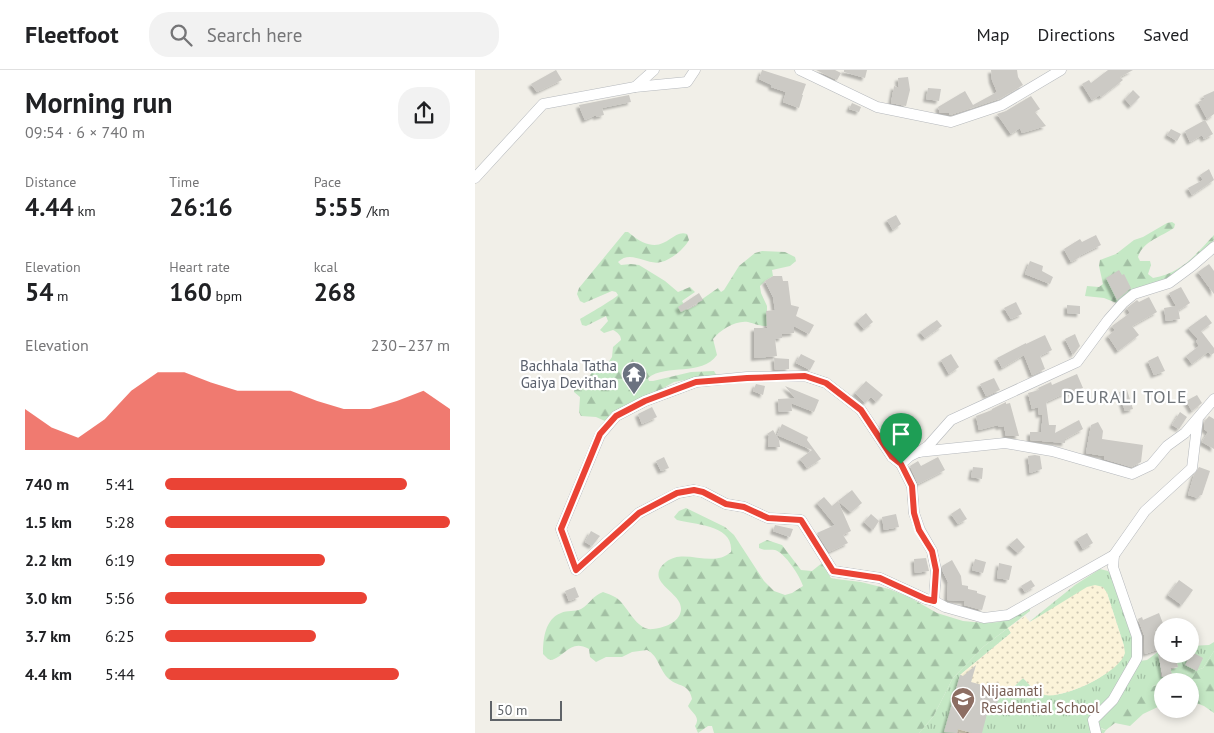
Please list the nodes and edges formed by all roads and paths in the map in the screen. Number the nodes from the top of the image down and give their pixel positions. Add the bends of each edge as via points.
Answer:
1 (654, 70) edge
2 (695, 70) edge
3 (800, 70) edge
4 (1061, 70) edge
5 (635, 87) junction
6 (475, 178) edge
7 (1214, 246) edge
8 (1214, 399) edge
9 (1198, 418) junction
10 (918, 452) junction
11 (901, 464) junction
12 (1114, 555) junction
13 (934, 601) junction
14 (1096, 733) edge

1 - 5 street
2 - 5 street via 687,82
3 - 4 street via 877,107 951,122 1002,106
5 - 6 street via 543,104
7 - 10 street via 1169,282 1134,294 1123,303 1077,362 951,420 928,446
8 - 9 street
9 - 10 street via 1151,464 1132,474 1052,451 1005,443
9 - 12 street via 1192,468 1145,511
10 - 11 street
11 - 13 street via 912,486 919,530 932,551 936,570
11 - 13 street via 892,457 861,410 826,383 805,376 696,382 616,416 600,434 561,529 576,570 639,513 677,493 694,490 768,518 801,520 833,571 880,578
12 - 13 street via 1008,615 984,618
12 - 14 street via 1113,567 1137,637 1137,658 1113,700 1093,720

